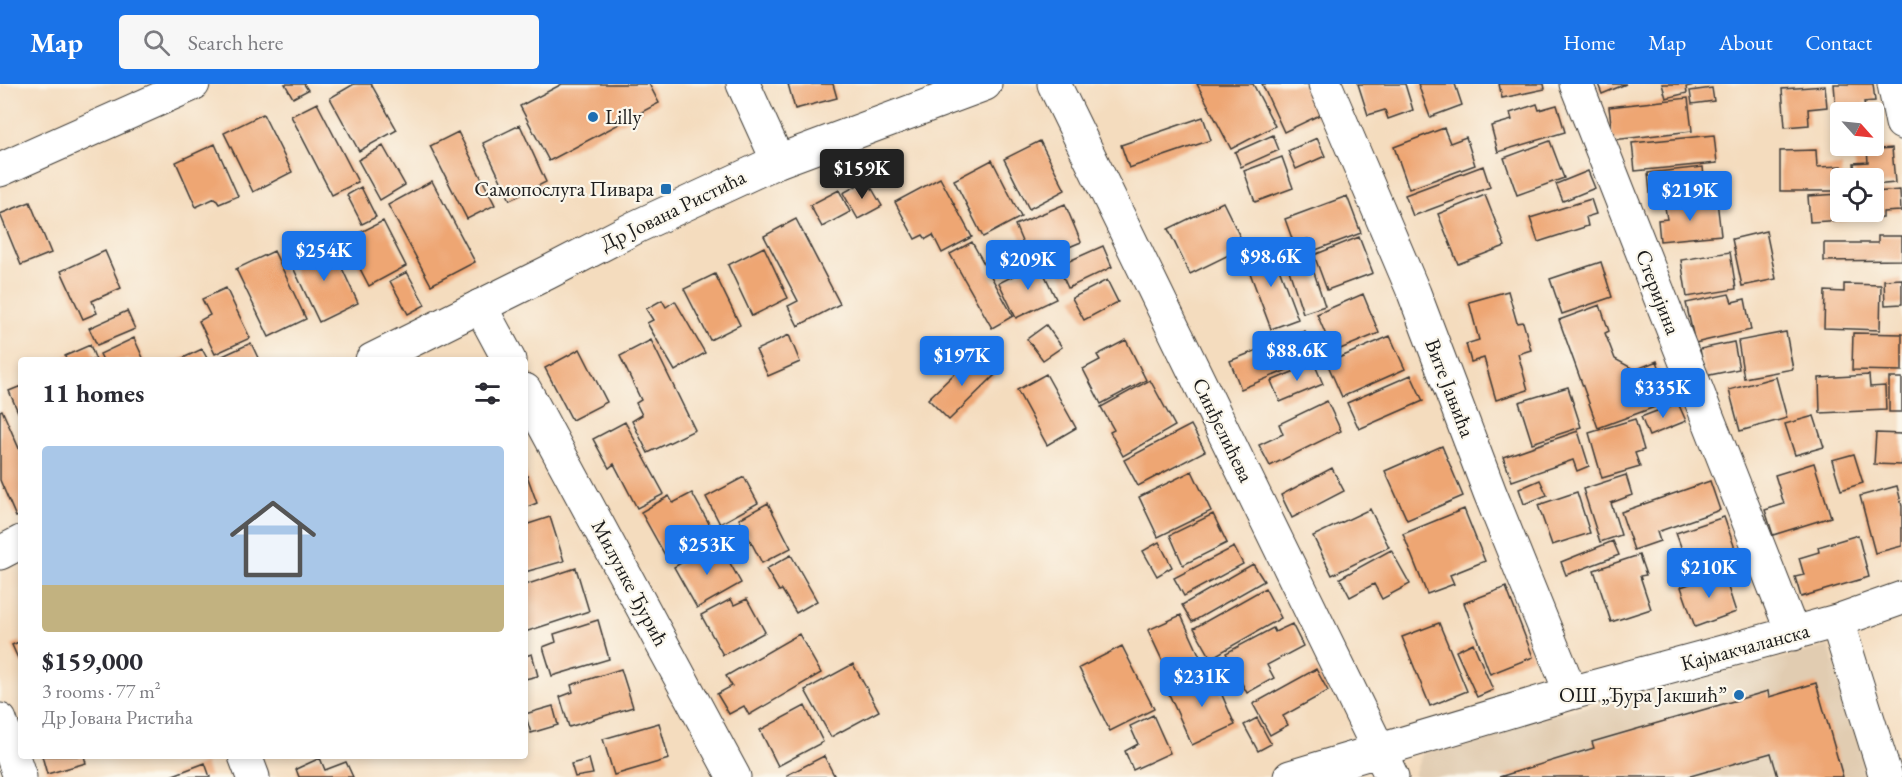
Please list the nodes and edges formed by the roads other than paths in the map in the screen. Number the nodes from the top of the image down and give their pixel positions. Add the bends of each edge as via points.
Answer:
1 (193, 84) edge
2 (743, 84) edge
3 (985, 84) edge
4 (1054, 84) edge
5 (1325, 84) edge
6 (1576, 84) edge
7 (1894, 84) edge
8 (1902, 123) edge
9 (778, 161) junction
10 (0, 170) edge
11 (480, 306) junction
12 (378, 357) edge
13 (507, 357) edge
14 (528, 396) edge
15 (18, 544) edge
16 (0, 554) edge
17 (1902, 598) edge
18 (1837, 621) junction
19 (1792, 634) junction
20 (1571, 693) junction
21 (0, 720) edge
22 (246, 759) edge
23 (1385, 764) edge
24 (20, 777) edge
25 (253, 777) edge
26 (734, 777) edge
27 (1290, 777) edge
28 (1886, 777) edge

1 - 10 street
2 - 9 street
3 - 9 street, Др Јована Ристића
4 - 23 street, Синђелићева
5 - 20 street, Вите Јањића via 1414,293
6 - 19 street, Стеријина
7 - 8 street
9 - 11 street, Др Јована Ристића
11 - 12 street, Др Јована Ристића
11 - 13 street
14 - 26 street, Милунке Ђурић
15 - 16 street
17 - 18 street, Кајмакчаланска
18 - 19 street, Кајмакчаланска
18 - 28 street
19 - 20 street, Кајмакчаланска
20 - 23 street, Кајмакчаланска
21 - 24 street
22 - 25 street
23 - 27 street, Кајмакчаланска

